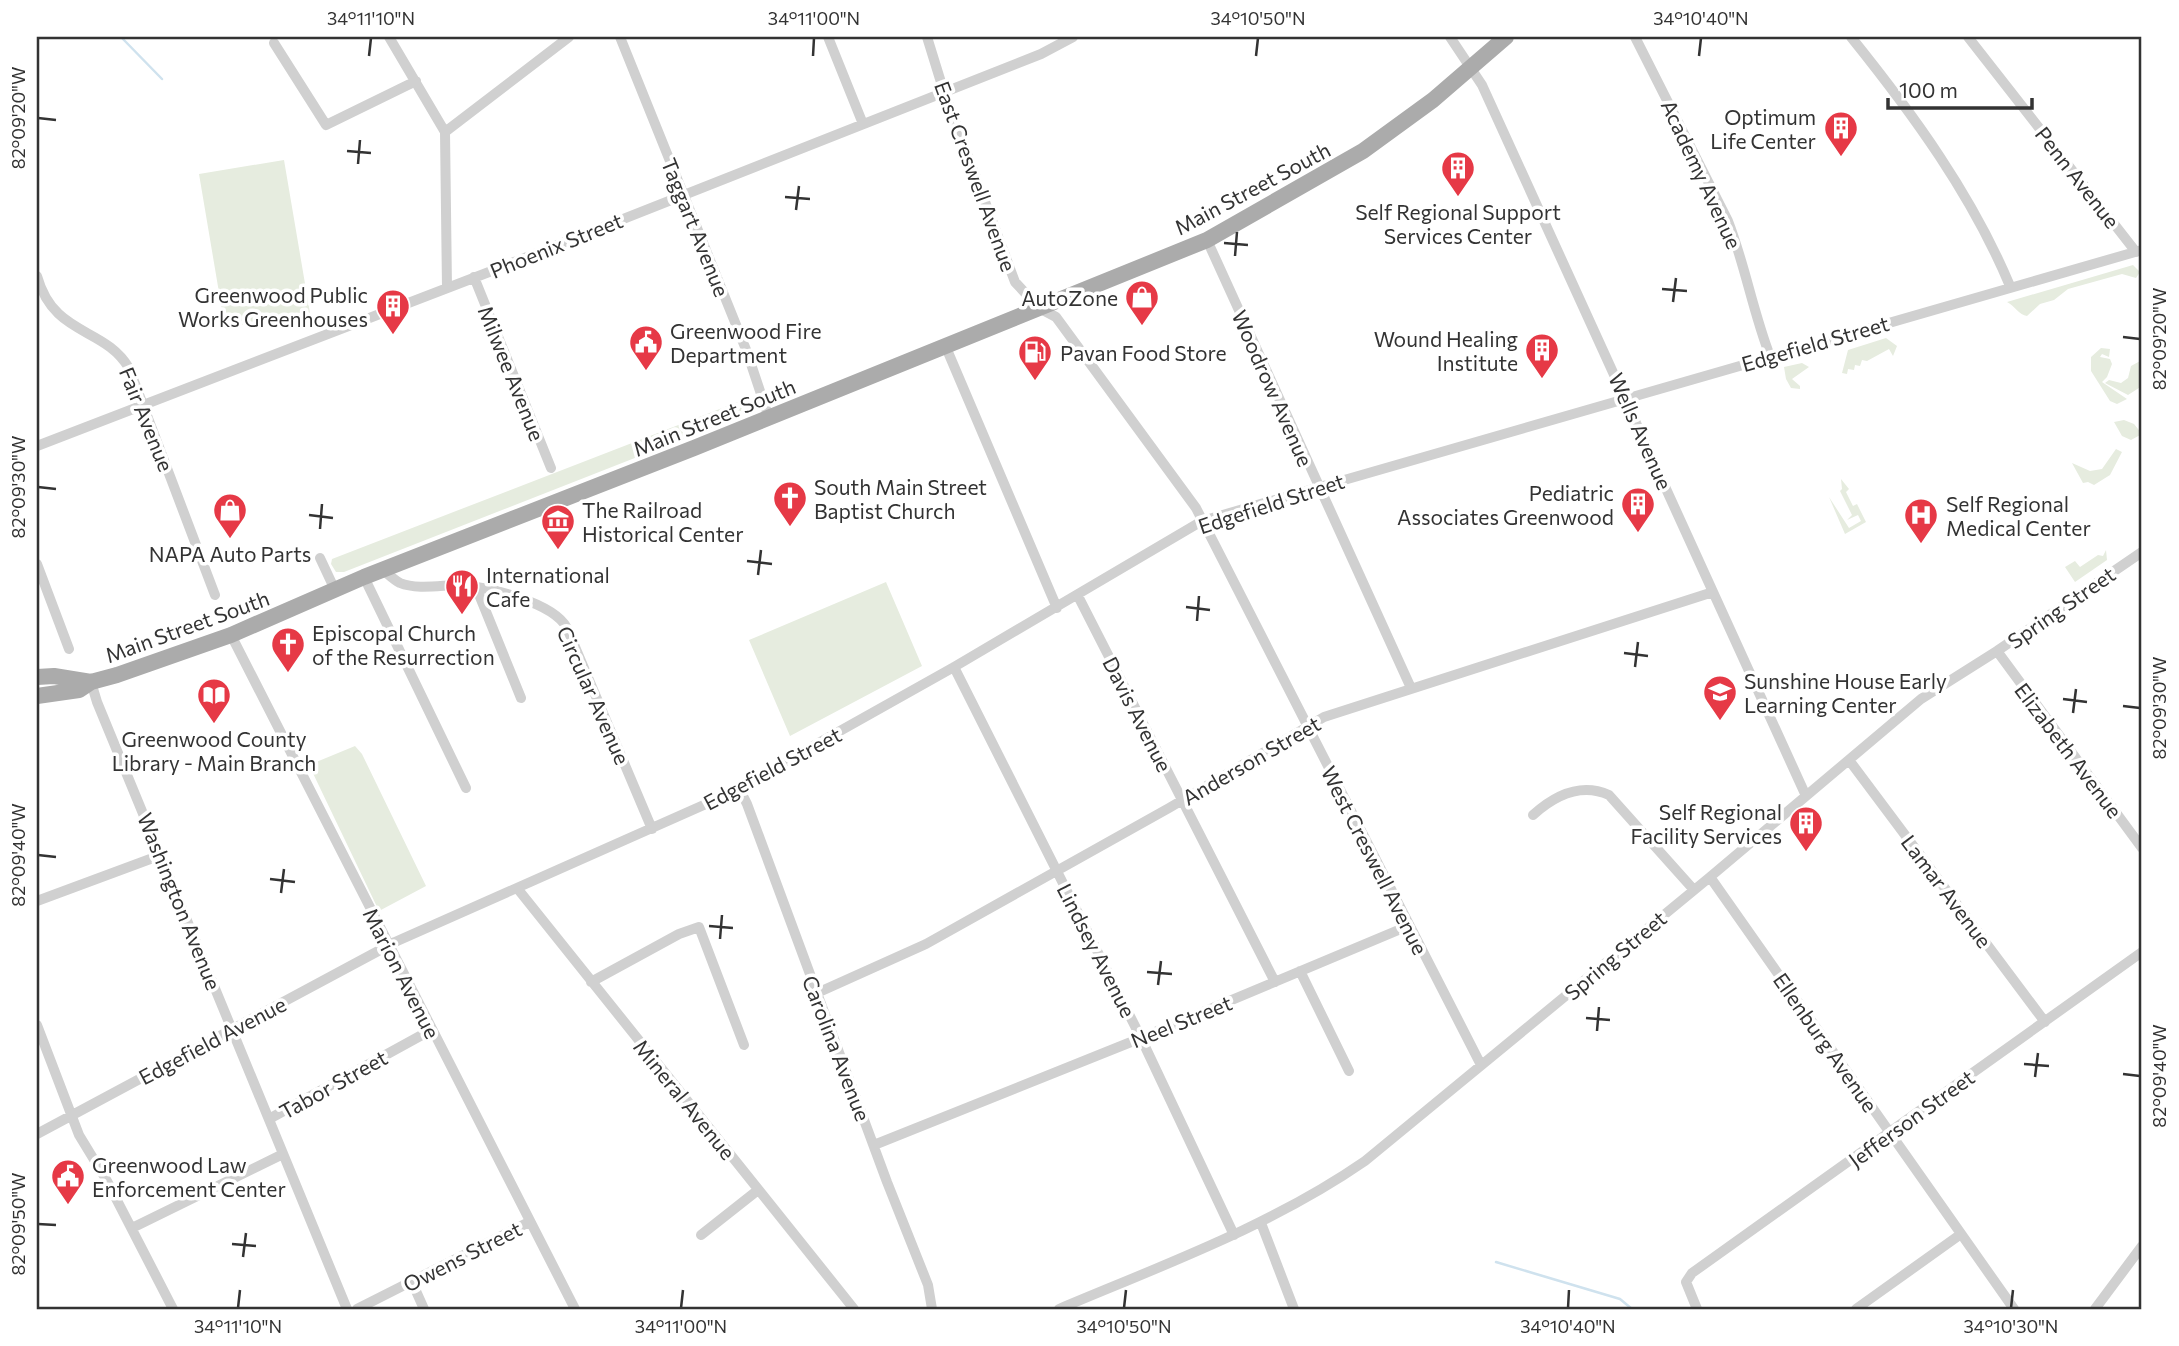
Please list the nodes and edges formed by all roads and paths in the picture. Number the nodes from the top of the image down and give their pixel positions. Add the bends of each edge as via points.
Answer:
1 (389, 37) edge
2 (569, 37) edge
3 (620, 37) edge
4 (828, 37) edge
5 (927, 37) edge
6 (1073, 37) edge
7 (1450, 37) edge
8 (1506, 37) edge
9 (1635, 37) edge
10 (1852, 37) edge
11 (1968, 37) edge
12 (274, 43) dead end
13 (1471, 68) junction
14 (416, 81) junction
15 (944, 92) junction
16 (863, 124) junction
17 (445, 132) junction
18 (684, 195) junction
19 (1207, 240) junction
20 (2139, 251) edge
21 (37, 276) edge
22 (474, 277) junction
23 (2010, 286) junction
24 (447, 288) junction
25 (1039, 308) junction
26 (946, 345) junction
27 (1770, 356) junction
28 (1626, 398) junction
29 (143, 405) junction
30 (769, 418) junction
31 (37, 446) edge
32 (551, 468) dead end
33 (1319, 487) junction
34 (1202, 521) junction
35 (2142, 552) edge
36 (320, 558) dead end
37 (37, 564) edge
38 (383, 570) junction
39 (364, 577) junction
40 (476, 587) junction
41 (335, 590) junction
42 (1713, 592) junction
43 (215, 595) dead end
44 (1078, 596) junction
45 (1057, 608) junction
46 (231, 635) junction
47 (69, 649) dead end
48 (1997, 651) junction
49 (954, 667) junction
50 (37, 677) edge
51 (91, 682) junction
52 (1411, 688) junction
53 (37, 695) edge
54 (521, 698) dead end
55 (1307, 727) junction
56 (1849, 760) junction
57 (466, 788) dead end
58 (739, 788) junction
59 (1806, 796) junction
60 (1182, 800) junction
61 (1533, 815) dead end
62 (652, 829) junction
63 (2142, 848) edge
64 (161, 855) junction
65 (1057, 871) junction
66 (1710, 877) junction
67 (517, 888) junction
68 (1694, 890) junction
69 (37, 901) edge
70 (1408, 926) junction
71 (388, 946) junction
72 (2142, 952) edge
73 (1300, 971) junction
74 (591, 982) junction
75 (1276, 982) junction
76 (817, 993) junction
77 (2045, 1022) junction
78 (37, 1026) edge
79 (232, 1029) junction
80 (431, 1030) junction
81 (1141, 1038) junction
82 (744, 1045) dead end
83 (1481, 1065) junction
84 (1349, 1071) dead end
85 (71, 1116) junction
86 (269, 1119) junction
87 (1890, 1133) junction
88 (37, 1134) edge
89 (874, 1145) junction
90 (283, 1154) junction
91 (758, 1190) junction
92 (529, 1222) junction
93 (1261, 1223) junction
94 (132, 1228) junction
95 (1961, 1234) junction
96 (702, 1235) dead end
97 (1234, 1235) junction
98 (2142, 1246) edge
99 (412, 1282) junction
100 (173, 1309) edge
101 (347, 1309) edge
102 (357, 1309) edge
103 (424, 1309) edge
104 (575, 1309) edge
105 (854, 1309) edge
106 (932, 1309) edge
107 (1059, 1309) edge
108 (1294, 1309) edge
109 (1697, 1309) edge
110 (1856, 1309) edge
111 (2014, 1309) edge
112 (2095, 1309) edge

1 - 14 street
2 - 17 street
3 - 18 street, Taggart Avenue
4 - 16 street
5 - 15 street, East Creswell Avenue
6 - 15 street, Phoenix Street
7 - 13 street, Wells Avenue
8 - 13 main road, Main Street South
9 - 27 street, Academy Avenue via 1728,221
10 - 23 street via 1970,204
11 - 20 street, Penn Avenue
12 - 14 street via 326,125
13 - 19 main road, Main Street South via 1363,151
13 - 28 street, Wells Avenue
14 - 17 street
15 - 16 street, Phoenix Street
15 - 25 street, East Creswell Avenue via 1015,282
16 - 18 street, Phoenix Street
17 - 24 street
18 - 22 street, Phoenix Street
18 - 30 street, Taggart Avenue
19 - 25 main road, Main Street South
19 - 33 street, Woodrow Avenue
20 - 23 street, Edgefield Street
21 - 29 street, Fair Avenue via 58,315 124,360
22 - 24 street, Phoenix Street
22 - 32 street, Milwee Avenue
23 - 27 street, Edgefield Street
24 - 29 street, Phoenix Street
25 - 26 main road, Main Street South
25 - 34 street, West Creswell Avenue via 1056,317
26 - 30 main road, Main Street South
26 - 45 street
27 - 28 street, Edgefield Street
28 - 33 street, Edgefield Street
28 - 42 street, Wells Avenue
29 - 31 street, Phoenix Street
29 - 43 street, Fair Avenue
30 - 38 main road, Main Street South
33 - 34 street, Edgefield Street
33 - 52 street, Woodrow Avenue
34 - 44 street, Edgefield Street
34 - 55 street, West Creswell Avenue
35 - 48 street, Spring Street
36 - 41 street
37 - 47 street
38 - 39 main road, Main Street South
38 - 40 street, Circular Avenue via 401,583
39 - 41 main road, Main Street South
39 - 57 street
40 - 54 street
40 - 62 street, Circular Avenue via 549,610 564,622
41 - 46 main road, Main Street South
42 - 52 street, Anderson Street
42 - 59 street, Wells Avenue
44 - 45 street, Edgefield Street
44 - 60 street, Davis Avenue
45 - 49 street, Edgefield Street
46 - 51 main road, Main Street South
46 - 71 street, Marion Avenue
48 - 56 street, Spring Street via 1921,699
48 - 63 street, Elizabeth Avenue
49 - 58 street, Edgefield Street
49 - 65 street, Lindsey Avenue
50 - 51 main road, Main Street South
51 - 53 main road, Main Street South via 79,690
51 - 64 street, Washington Avenue
52 - 55 street, Anderson Street via 1334,713
55 - 60 street, Anderson Street
55 - 70 street, West Creswell Avenue
56 - 59 street, Spring Street
56 - 77 street, Lamar Avenue
58 - 62 street, Edgefield Street
58 - 76 street, Carolina Avenue
59 - 66 street, Spring Street
60 - 65 street, Anderson Street
60 - 75 street, Davis Avenue
61 - 68 street via 1568,793 1603,793 1617,802
62 - 67 street, Edgefield Street
64 - 69 street
64 - 79 street, Washington Avenue
65 - 76 street, Anderson Street via 926,944
65 - 81 street, Lindsey Avenue
66 - 68 street, Spring Street
66 - 87 street, Ellenburg Avenue
67 - 71 street, Edgefield Street
67 - 74 street, Mineral Avenue
68 - 83 street, Spring Street
70 - 73 street, Neel Street
70 - 83 street, West Creswell Avenue
71 - 79 street, Edgefield Avenue
71 - 80 street, Marion Avenue
72 - 77 street, Jefferson Street
73 - 75 street, Neel Street
73 - 84 street
74 - 82 street via 679,934 699,928
74 - 91 street, Mineral Avenue
75 - 81 street, Neel Street
76 - 89 street, Carolina Avenue
77 - 87 street, Jefferson Street
78 - 85 street
79 - 85 street, Edgefield Avenue
79 - 86 street, Washington Avenue
80 - 86 street, Tabor Street
80 - 92 street, Marion Avenue
81 - 89 street, Neel Street
81 - 97 street, Lindsey Avenue
83 - 93 street, Spring Street via 1365,1161
85 - 88 street, Edgefield Avenue
85 - 94 street
86 - 90 street, Tabor Street
87 - 95 street, Ellenburg Avenue
87 - 109 street, Jefferson Street via 1692,1273 1688,1286
89 - 106 street, Carolina Avenue via 928,1285
90 - 94 street, Tabor Street
90 - 101 street
91 - 96 street
91 - 105 street, Mineral Avenue
92 - 99 street, Owens Street
92 - 104 street, Marion Avenue
93 - 97 street, Spring Street
93 - 108 street
94 - 100 street
95 - 110 street
95 - 111 street, Ellenburg Avenue
97 - 107 street, Spring Street
98 - 112 street
99 - 102 street, Owens Street
99 - 103 street

